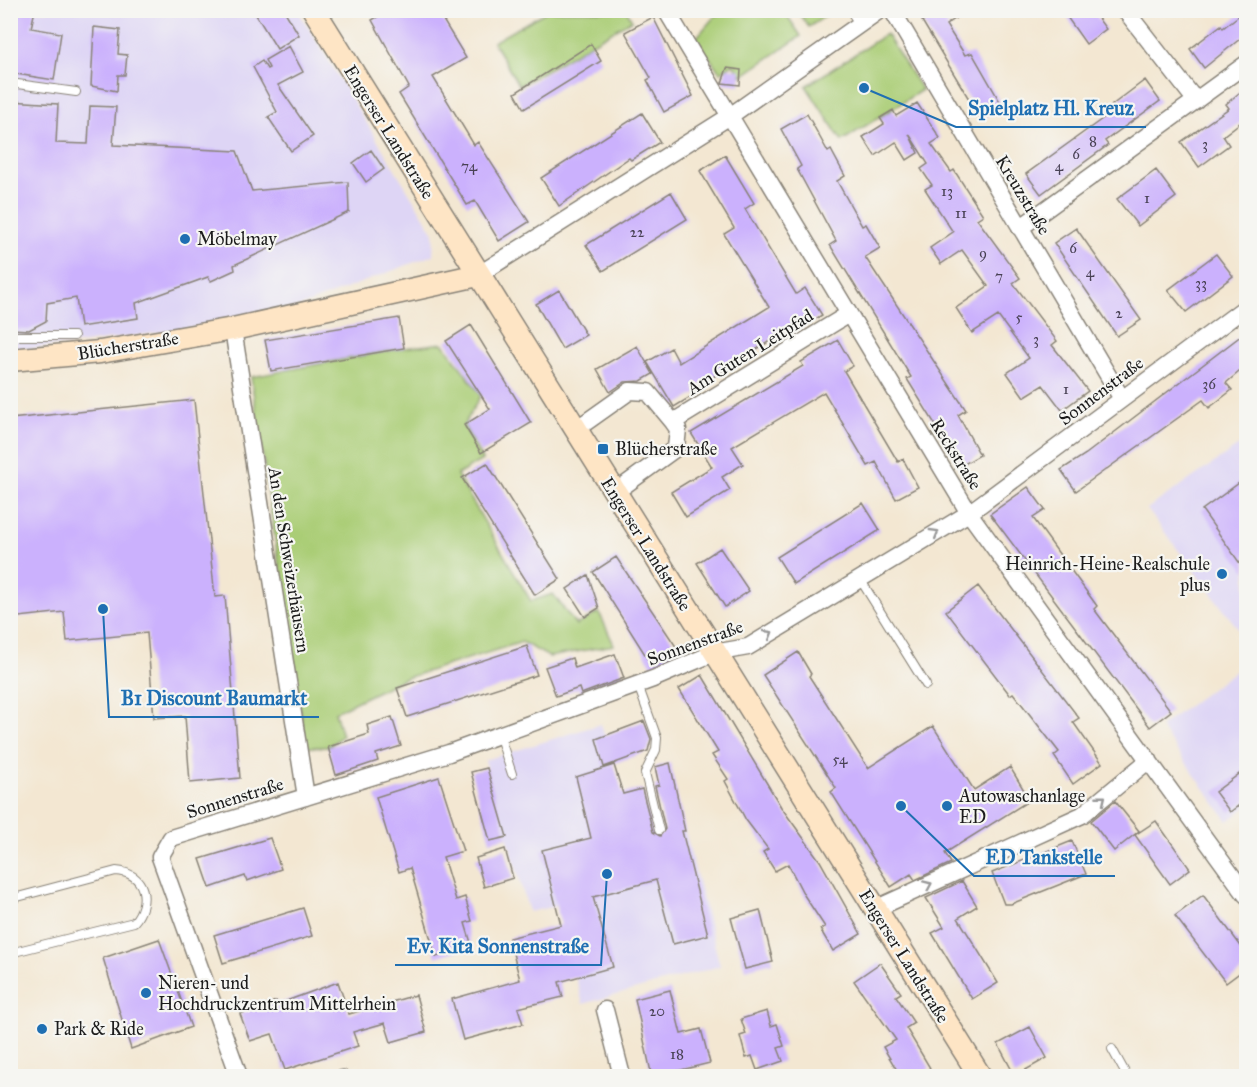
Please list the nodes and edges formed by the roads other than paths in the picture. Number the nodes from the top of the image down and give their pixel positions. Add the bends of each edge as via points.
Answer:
1 (314, 10) edge
2 (666, 10) edge
3 (850, 10) edge
4 (880, 10) edge
5 (892, 10) edge
6 (1125, 10) edge
7 (860, 25) junction
8 (1246, 64) edge
9 (10, 83) edge
10 (76, 92) dead end
11 (1196, 101) junction
12 (730, 116) junction
13 (1020, 228) junction
14 (478, 275) junction
15 (1246, 307) edge
16 (847, 315) junction
17 (233, 329) junction
18 (10, 336) edge
19 (74, 336) dead end
20 (10, 360) edge
21 (1122, 399) junction
22 (673, 422) junction
23 (575, 430) junction
24 (614, 492) junction
25 (969, 513) junction
26 (860, 579) junction
27 (714, 653) junction
28 (638, 685) junction
29 (926, 685) dead end
30 (499, 734) junction
31 (1149, 760) junction
32 (512, 774) dead end
33 (306, 797) junction
34 (659, 830) dead end
35 (1246, 895) edge
36 (10, 898) edge
37 (875, 909) junction
38 (10, 953) edge
39 (604, 1010) dead end
40 (1112, 1049) dead end
41 (239, 1077) edge
42 (622, 1077) edge
43 (980, 1077) edge
44 (1127, 1077) edge

1 - 14 main road, Engerser Landstraße
2 - 12 street, Reckstraße
3 - 7 lane
4 - 7 street, Blücherstraße
5 - 13 street, Kreuzstraße
6 - 11 street
7 - 12 street, Blücherstraße
8 - 11 street
9 - 10 lane
11 - 13 street
12 - 14 street, Blücherstraße
12 - 16 street, Reckstraße
13 - 21 street, Kreuzstraße
14 - 17 main road, Blücherstraße
14 - 23 main road, Engerser Landstraße
15 - 21 street, Sonnenstraße
16 - 22 street, Am Guten Leitpfad
16 - 25 street, Reckstraße
17 - 20 main road, Blücherstraße via 100,352
17 - 33 street, An den Schweizerhäusern
18 - 19 lane
21 - 25 street, Sonnenstraße
22 - 23 street via 648,392 630,391
22 - 24 street via 678,429 676,448
23 - 24 main road, Engerser Landstraße
24 - 27 main road, Engerser Landstraße
26 -> 25 street, Sonnenstraße
25 - 31 street, Reckstraße
27 -> 26 street, Sonnenstraße via 748,647
26 - 29 lane
27 - 28 street, Sonnenstraße
27 - 37 main road, Engerser Landstraße
28 - 30 street, Sonnenstraße
28 - 34 lane via 657,738 645,773
30 - 32 lane
30 - 33 street, Sonnenstraße
31 - 35 street, Reckstraße
37 -> 31 street via 1082,815
33 - 41 street, Sonnenstraße via 171,838 160,857
36 - 38 lane via 116,871 126,872 138,881 144,894 143,912 134,922
37 - 43 main road, Engerser Landstraße
39 - 42 street
40 - 44 lane

